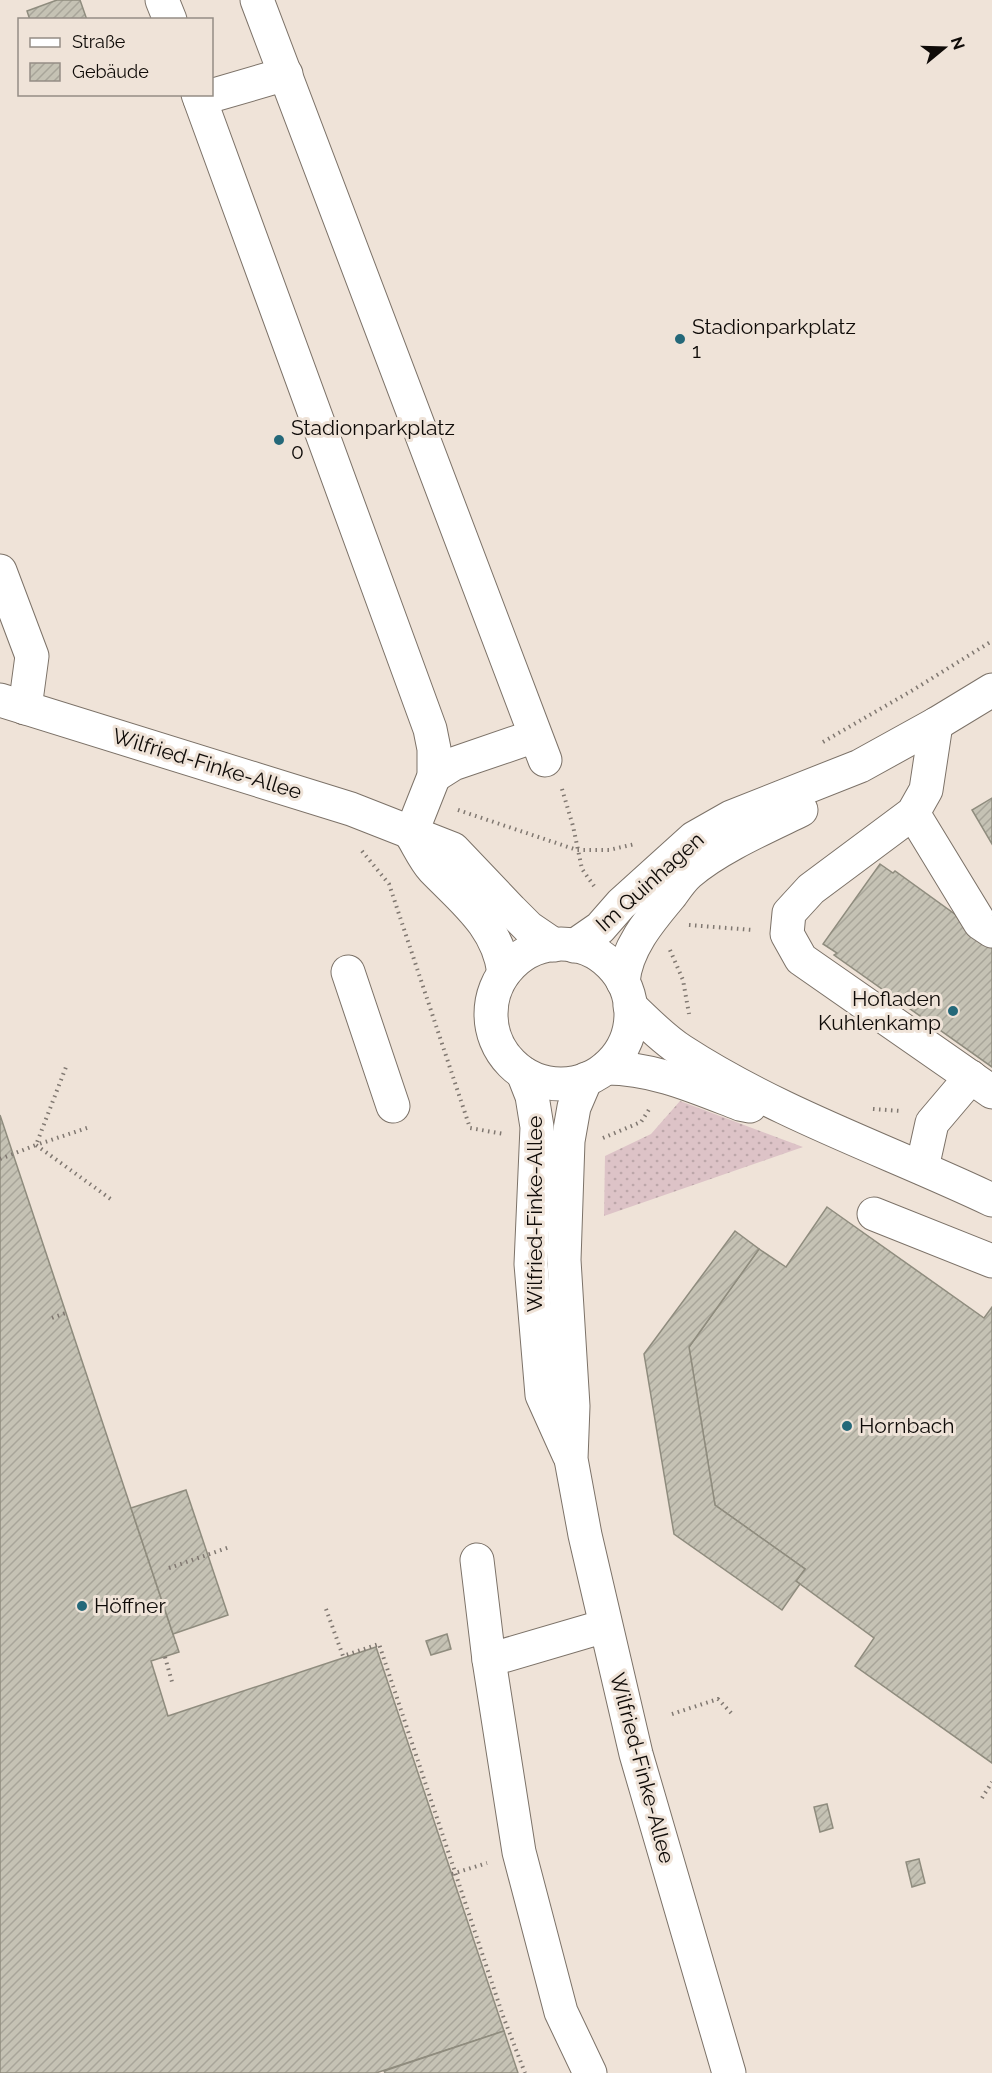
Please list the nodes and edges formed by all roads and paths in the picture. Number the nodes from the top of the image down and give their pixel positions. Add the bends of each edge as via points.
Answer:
1 (162, 0) edge
2 (257, 0) edge
3 (169, 18) edge
4 (286, 74) junction
5 (213, 93) edge
6 (199, 97) edge
7 (0, 571) edge
8 (992, 641) edge
9 (992, 690) edge
10 (12, 704) edge
11 (936, 724) junction
12 (820, 743) dead end
13 (540, 748) junction
14 (860, 766) junction
15 (429, 788) junction
16 (351, 809) junction
17 (913, 813) junction
18 (411, 834) junction
19 (638, 843) dead end
20 (577, 850) junction
21 (621, 904) junction
22 (648, 922) junction
23 (683, 924) dead end
24 (992, 931) edge
25 (787, 934) junction
26 (564, 945) junction
27 (348, 972) dead end
28 (504, 973) junction
29 (627, 994) junction
30 (691, 1025) dead end
31 (66, 1067) dead end
32 (523, 1073) junction
33 (596, 1073) junction
34 (670, 1077) junction
35 (981, 1085) edge
36 (393, 1106) dead end
37 (866, 1108) dead end
38 (790, 1112) junction
39 (932, 1123) junction
40 (87, 1128) dead end
41 (470, 1128) dead end
42 (593, 1142) dead end
43 (36, 1145) junction
44 (0, 1159) edge
45 (922, 1168) junction
46 (112, 1200) dead end
47 (992, 1200) edge
48 (874, 1214) dead end
49 (992, 1261) edge
50 (68, 1312) dead end
51 (52, 1317) dead end
52 (571, 1459) junction
53 (230, 1547) dead end
54 (477, 1560) dead end
55 (169, 1569) dead end
56 (327, 1609) dead end
57 (605, 1626) junction
58 (165, 1657) dead end
59 (489, 1660) junction
60 (172, 1682) dead end
61 (672, 1714) dead end
62 (734, 1716) dead end
63 (992, 1782) edge
64 (982, 1798) dead end
65 (479, 1866) dead end
66 (453, 1874) junction
67 (525, 2073) edge
68 (590, 2073) edge
69 (729, 2073) edge

1 - 3 street
2 - 4 street
4 - 5 street
4 - 13 street
6 - 15 street via 430,729 434,749
7 - 10 street via 32,656
8 - 12 path
9 - 11 street, Im Quinhagen
10 - 16 street, Wilfried-Finke-Allee
11 - 14 street, Im Quinhagen
11 - 17 street via 926,790
13 - 15 street via 453,764
13 - 20 path via 567,804
14 - 21 street, Im Quinhagen via 731,817 694,838
14 - 22 street, Im Quinhagen via 813,804 733,844 688,874
15 - 18 street
15 - 20 path
16 - 18 street, Wilfried-Finke-Allee
16 - 41 path via 357,845 388,884
17 - 24 street via 980,922
17 - 25 street via 811,889 789,913
18 - 26 street, Wilfried-Finke-Allee via 453,849 529,928
18 - 28 street via 431,867 473,907 488,928 498,947
19 - 20 path via 609,850
20 - 21 path via 582,869 596,889
21 - 26 street, Im Quinhagen via 600,928
22 - 29 street, Im Quinhagen via 624,974
22 - 30 path via 677,965
23 - 25 path
25 - 35 street via 801,959
26 - 28 street via 528,952
26 - 29 street via 586,949 603,958 612,966
27 - 36 street
28 - 32 street via 493,997 493,1028 502,1052
29 - 33 street via 628,1035 618,1055
29 - 38 street via 682,1051
31 - 43 path
32 - 33 street via 556,1084 575,1083
32 - 52 street, Wilfried-Finke-Allee via 537,1127 531,1264 542,1395
33 - 34 street via 639,1070
33 - 52 street, Wilfried-Finke-Allee via 574,1107 568,1141 564,1260 573,1406
34 - 38 street via 740,1104
34 - 42 path via 641,1122
35 - 39 street
37 - 39 path via 901,1110
38 - 45 street
39 - 45 street
40 - 43 path
43 - 44 path
43 - 46 path
45 - 47 street
48 - 49 street
50 - 51 path
52 - 57 street, Wilfried-Finke-Allee
53 - 55 path
54 - 59 street
56 - 66 path via 343,1656 379,1644
57 - 59 street
57 - 69 street, Wilfried-Finke-Allee via 636,1754
58 - 60 path
59 - 68 street via 519,1852 561,2012
61 - 62 path via 718,1699
63 - 64 path
65 - 66 path
66 - 67 path

